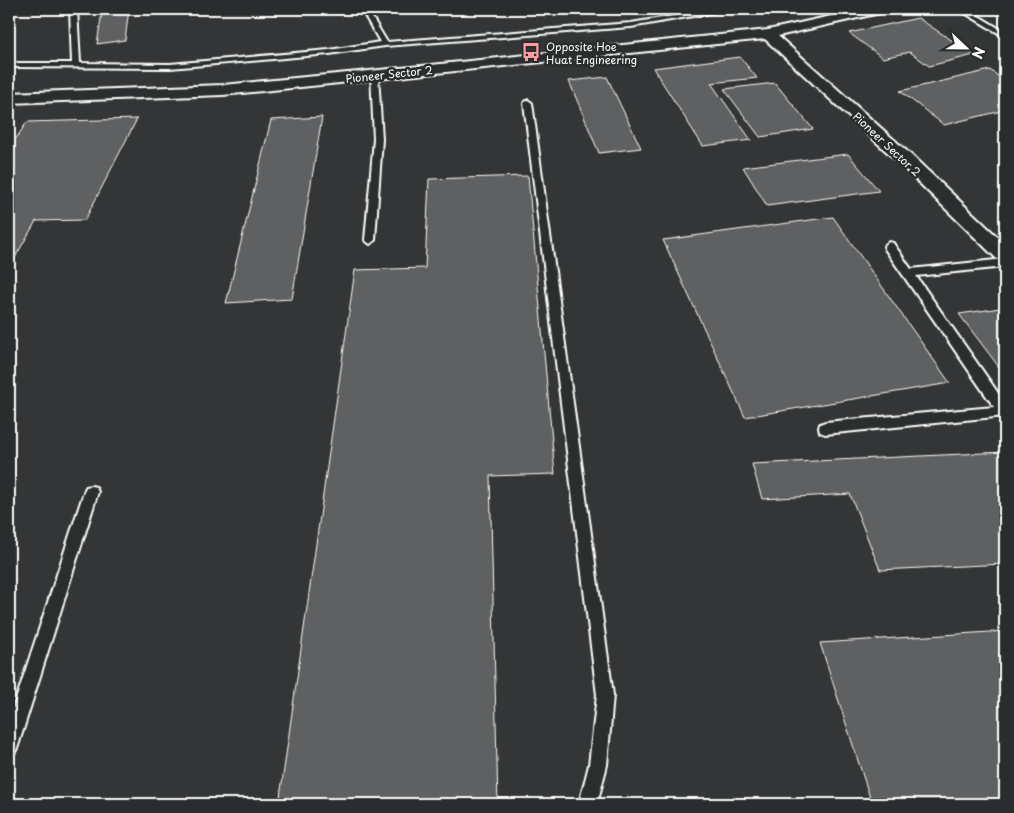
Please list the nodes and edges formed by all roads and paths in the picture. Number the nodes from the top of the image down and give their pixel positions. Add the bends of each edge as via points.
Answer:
1 (73, 9) edge
2 (364, 9) edge
3 (729, 9) edge
4 (880, 9) edge
5 (962, 9) edge
6 (768, 34) junction
7 (1005, 35) edge
8 (385, 44) junction
9 (76, 64) junction
10 (9, 65) edge
11 (374, 75) junction
12 (9, 98) edge
13 (528, 103) dead end
14 (370, 240) dead end
15 (889, 246) dead end
16 (1005, 255) edge
17 (1005, 263) edge
18 (908, 273) junction
19 (1005, 411) edge
20 (825, 428) dead end
21 (91, 492) dead end
22 (9, 746) edge
23 (588, 804) edge

1 - 9 lane
2 - 8 lane
3 - 8 lane via 631,25
4 - 6 street, Pioneer Sector 2
5 - 7 lane
6 - 11 street, Pioneer Sector 2
6 - 16 street, Pioneer Sector 2
8 - 9 lane via 170,66
9 - 10 lane
11 - 12 street, Pioneer Sector 2 via 223,90
11 - 14 lane via 378,139
13 - 23 lane via 606,694 598,765
15 - 18 lane
17 - 18 lane
18 - 19 lane
19 - 20 lane
21 - 22 lane

